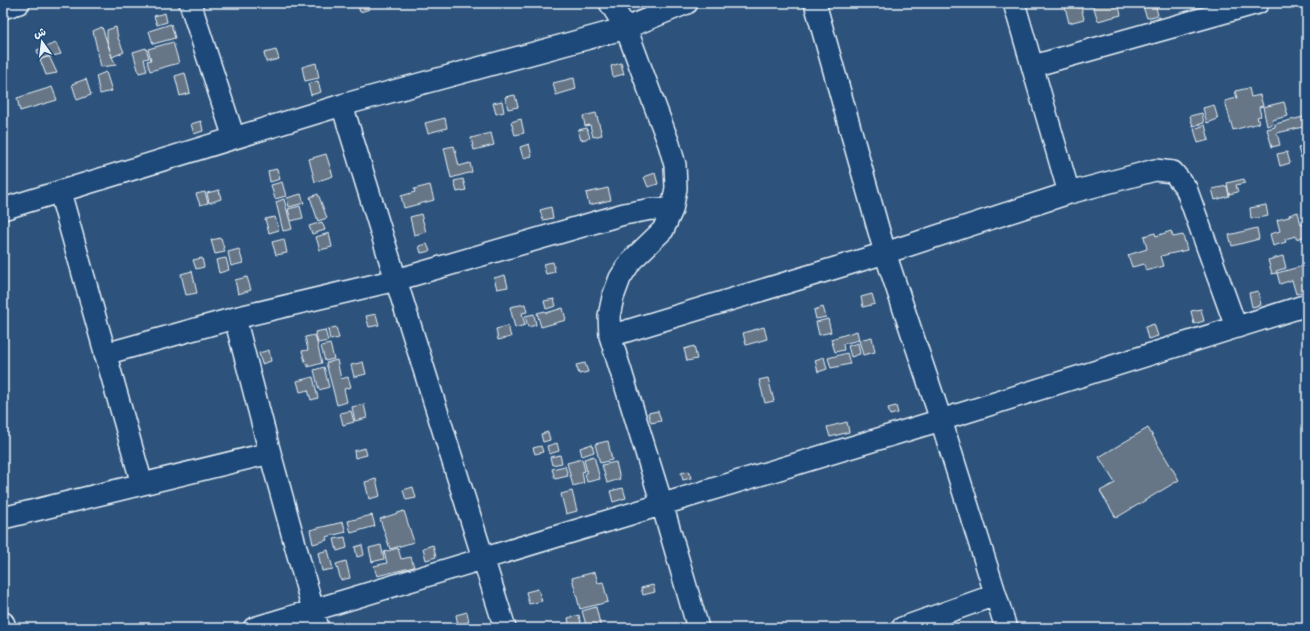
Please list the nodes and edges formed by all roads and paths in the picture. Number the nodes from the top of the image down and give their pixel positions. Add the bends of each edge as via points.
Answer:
1 (19, 3) edge
2 (190, 3) edge
3 (610, 3) edge
4 (687, 3) edge
5 (815, 3) edge
6 (1014, 3) edge
7 (1258, 3) edge
8 (3, 8) edge
9 (626, 28) junction
10 (1033, 66) junction
11 (342, 105) junction
12 (234, 138) junction
13 (60, 192) junction
14 (1069, 193) junction
15 (3, 209) edge
16 (672, 210) junction
17 (885, 253) junction
18 (396, 280) junction
19 (1307, 305) edge
20 (235, 318) junction
21 (1236, 328) junction
22 (610, 336) junction
23 (105, 354) junction
24 (940, 420) junction
25 (270, 453) junction
26 (142, 484) junction
27 (662, 504) junction
28 (3, 518) edge
29 (483, 558) junction
30 (995, 595) junction
31 (315, 619) edge
32 (3, 623) edge
33 (5, 628) edge
34 (254, 628) edge
35 (505, 628) edge
36 (698, 628) edge
37 (902, 628) edge
38 (1006, 628) edge

1 - 8 street
2 - 12 street
3 - 9 street
4 - 9 street
5 - 17 street
6 - 10 street
7 - 10 street
9 - 11 street
9 - 16 street via 675,166 676,188
10 - 14 street
11 - 12 street
11 - 18 street
12 - 13 street
13 - 15 street
13 - 23 street
14 - 17 street
14 - 21 street via 1155,170 1173,172 1186,188
16 - 18 street via 652,209 624,214
16 - 22 street via 663,230 631,261 620,278 610,310
17 - 22 street
17 - 24 street
18 - 20 street
18 - 29 street
19 - 21 street
20 - 23 street
20 - 25 street
21 - 24 street
22 - 27 street
23 - 26 street
24 - 27 street
24 - 30 street
25 - 26 street
25 - 31 street
26 - 28 street
27 - 29 street
27 - 36 street
29 - 31 street
29 - 35 street
30 - 37 street
30 - 38 street
31 - 34 street
32 - 33 street

